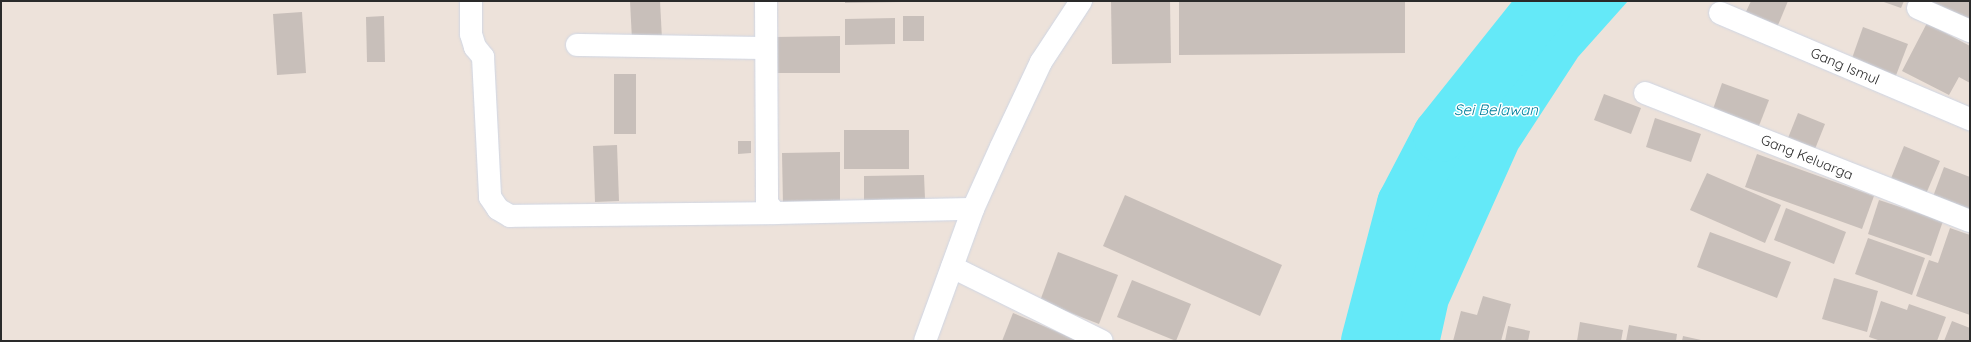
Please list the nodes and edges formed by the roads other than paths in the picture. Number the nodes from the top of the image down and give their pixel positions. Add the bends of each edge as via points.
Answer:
1 (471, 1) edge
2 (766, 1) edge
3 (1081, 1) edge
4 (1918, 8) dead end
5 (1720, 13) dead end
6 (1970, 31) edge
7 (577, 44) dead end
8 (766, 48) junction
9 (1645, 93) dead end
10 (1970, 119) edge
11 (974, 209) junction
12 (775, 213) junction
13 (1970, 221) edge
14 (952, 266) junction
15 (925, 341) edge
16 (1102, 341) edge

1 - 12 street via 471,34 483,57 490,197 498,209 510,216
2 - 8 street
3 - 11 street via 1041,62
4 - 6 street
5 - 10 street, Gang Ismul
7 - 8 street
8 - 12 street via 767,203
9 - 13 street, Gang Keluarga
11 - 12 street
11 - 14 street
14 - 15 street
14 - 16 street

